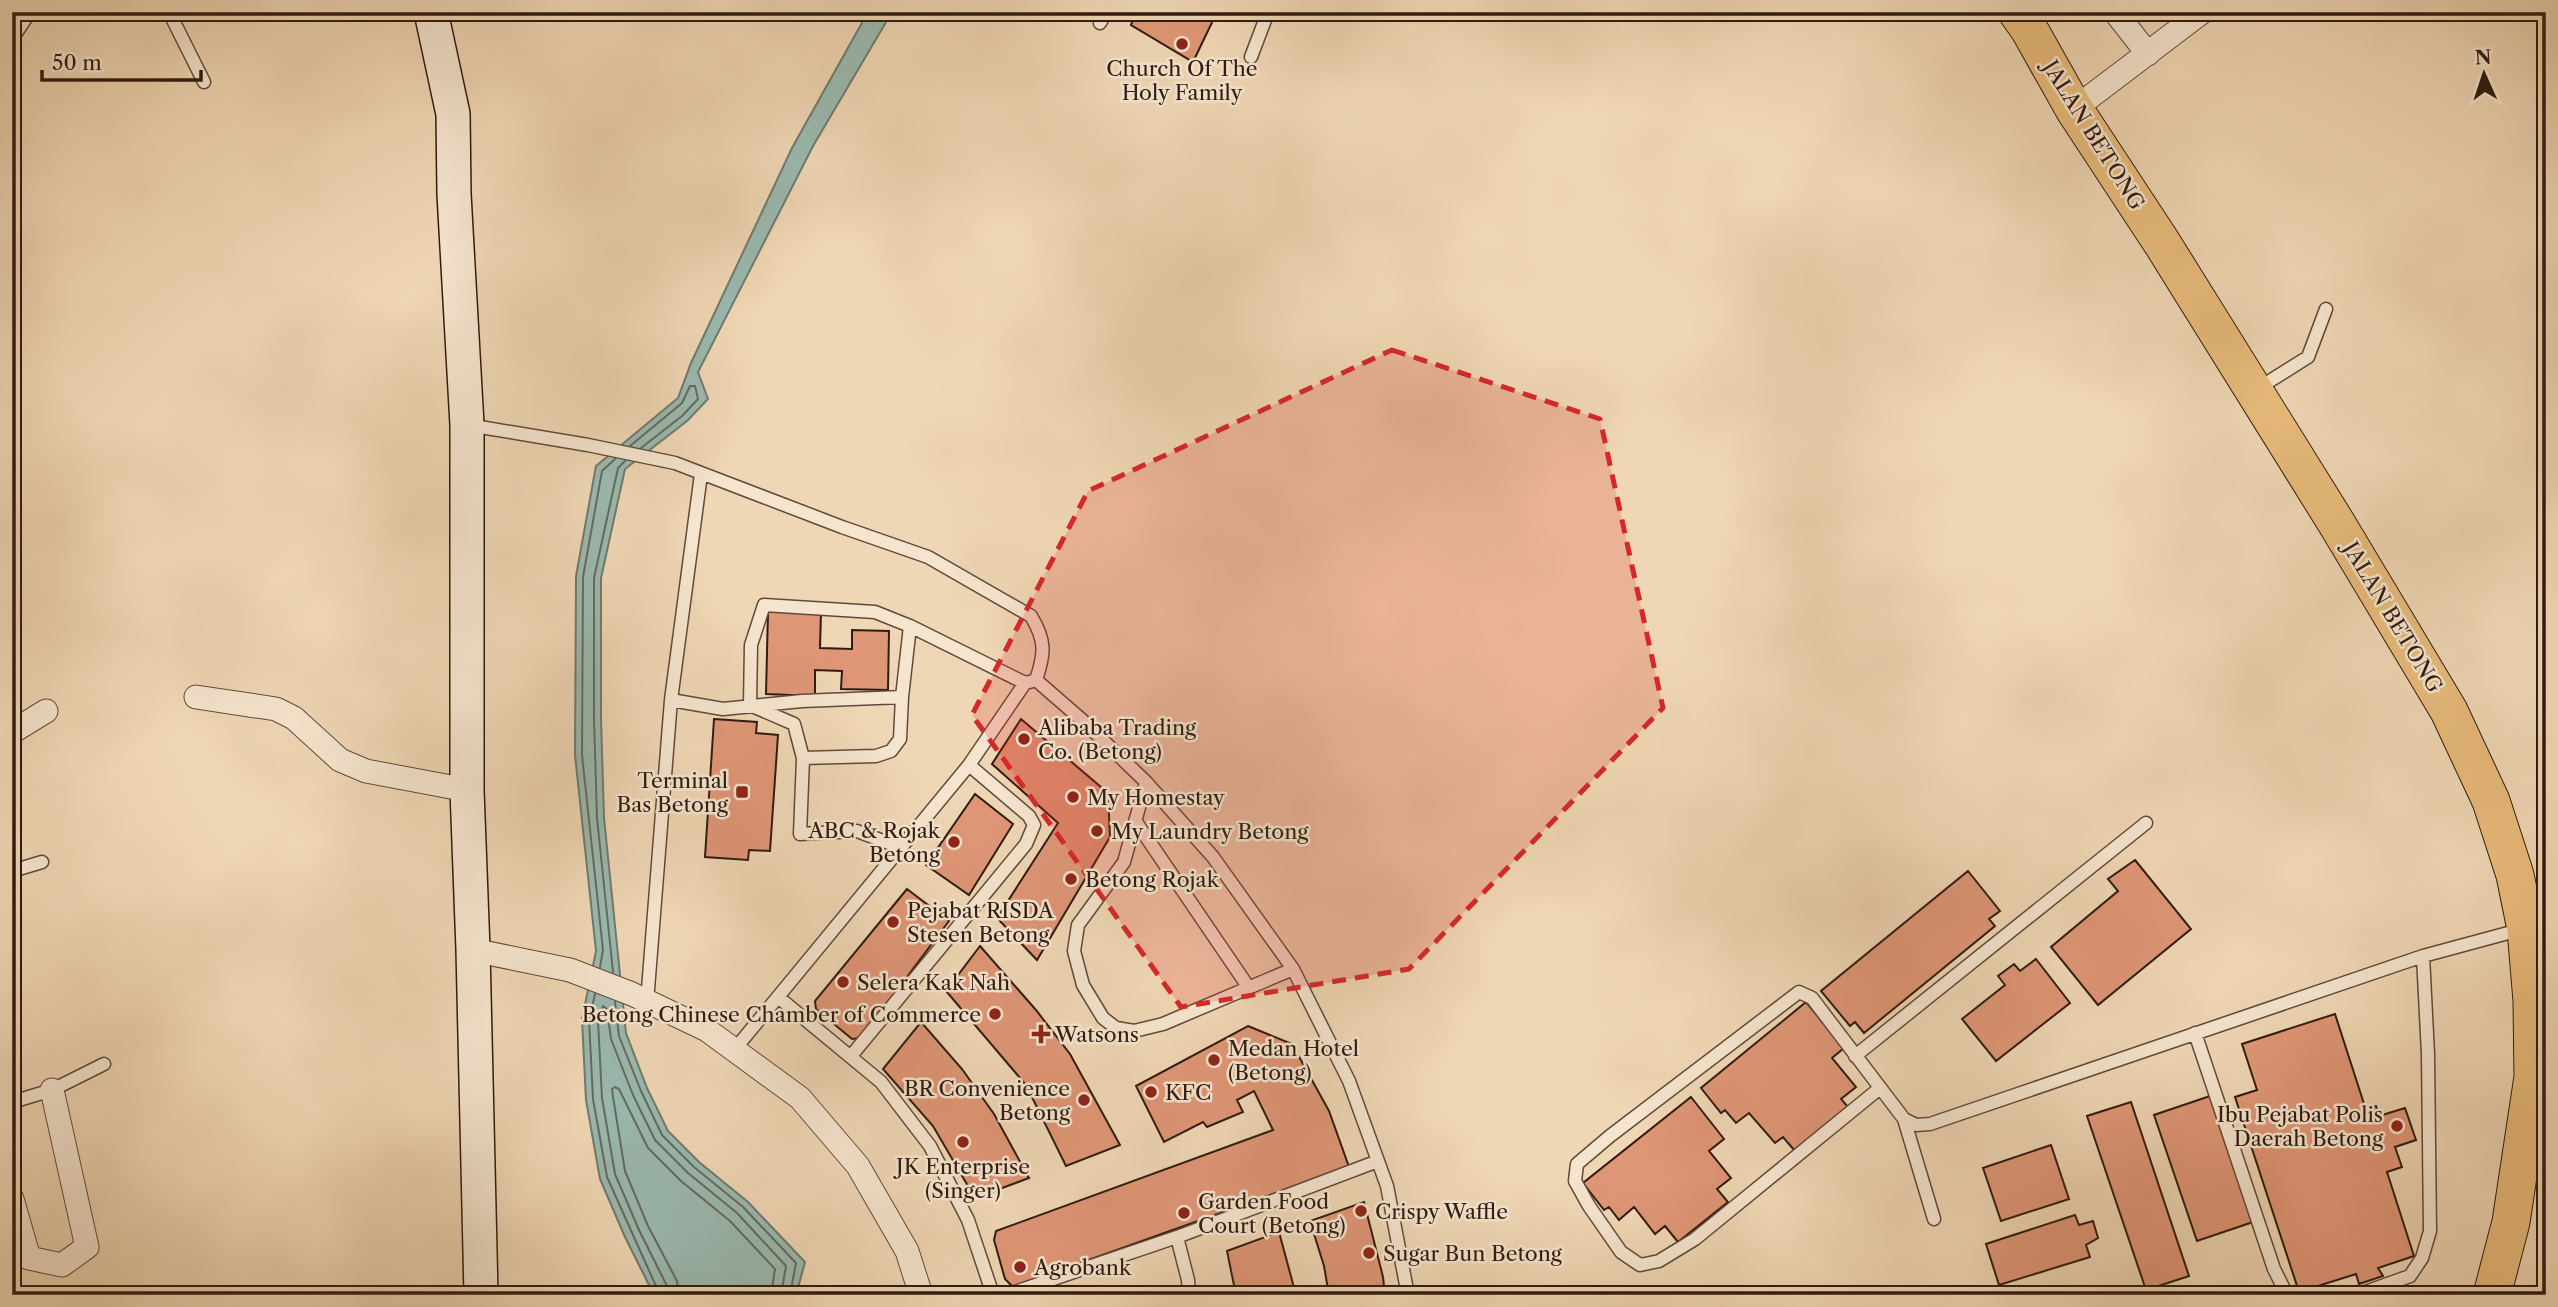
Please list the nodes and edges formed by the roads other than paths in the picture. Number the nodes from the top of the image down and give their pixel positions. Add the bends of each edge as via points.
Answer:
1 (30, 12) edge
2 (169, 12) edge
3 (431, 12) edge
4 (1268, 12) edge
5 (2017, 12) edge
6 (2202, 12) edge
7 (2120, 14) edge
8 (12, 39) edge
9 (2148, 54) junction
10 (1251, 57) dead end
11 (204, 82) dead end
12 (2074, 108) junction
13 (2326, 309) dead end
14 (2252, 392) junction
15 (467, 425) junction
16 (701, 474) junction
17 (910, 626) junction
18 (1031, 681) junction
19 (196, 697) dead end
20 (902, 698) junction
21 (671, 700) junction
22 (750, 705) junction
23 (46, 711) dead end
24 (12, 732) edge
25 (803, 758) junction
26 (969, 765) junction
27 (1146, 782) junction
28 (467, 790) junction
29 (1136, 822) junction
30 (2146, 823) dead end
31 (899, 847) junction
32 (43, 862) dead end
33 (12, 871) edge
34 (2526, 929) junction
35 (473, 950) junction
36 (2423, 956) junction
37 (1293, 970) junction
38 (1249, 988) junction
39 (778, 996) junction
40 (640, 998) junction
41 (2195, 1033) junction
42 (735, 1049) junction
43 (851, 1056) junction
44 (1855, 1056) junction
45 (104, 1064) dead end
46 (1880, 1088) junction
47 (51, 1090) junction
48 (12, 1102) edge
49 (1904, 1119) junction
50 (1378, 1161) junction
51 (12, 1199) edge
52 (1934, 1219) dead end
53 (1177, 1237) junction
54 (481, 1295) edge
55 (921, 1295) edge
56 (993, 1295) edge
57 (1006, 1295) edge
58 (1189, 1295) edge
59 (1408, 1295) edge
60 (2287, 1295) edge
61 (2357, 1295) edge
62 (2492, 1295) edge

1 - 8 lane
2 - 11 lane
3 - 15 street via 453,114
4 - 10 lane
5 - 12 main road, JALAN BETONG
6 - 9 street
7 - 9 street
9 - 12 street
12 - 14 main road, JALAN BETONG
13 - 14 lane via 2308,357
14 - 34 main road, JALAN BETONG via 2449,711 2491,801
15 - 16 lane via 675,463
15 - 28 street
16 - 18 lane via 928,556 1031,616 1041,633 1044,657
16 - 21 lane
17 - 18 lane
17 - 20 lane
17 - 22 lane via 875,612 764,605 751,645
18 - 26 lane
18 - 27 lane via 1082,720
19 - 28 street via 275,709 294,718 340,760 366,771
20 - 22 lane
20 - 25 lane via 900,738 891,751 876,756
21 - 22 lane via 723,709
21 - 40 lane
22 - 25 lane via 794,724
23 - 24 street
25 - 31 lane via 800,834 857,831
26 - 31 lane
26 - 43 lane via 1029,816 1032,833
27 - 29 lane
27 - 37 lane via 1213,858
28 - 35 street
29 - 38 lane
29 - 38 lane via 1124,862 1078,925 1074,951 1083,985 1103,1018 1116,1028 1134,1031 1163,1024
30 - 44 lane
31 - 39 lane
32 - 33 lane
34 - 36 lane
34 - 62 main road, JALAN BETONG via 2532,1001 2530,1136
35 - 40 street via 570,970
35 - 54 street
36 - 41 lane
36 - 61 lane via 2430,1231 2422,1258 2410,1276
37 - 38 lane
37 - 50 lane via 1349,1081
39 - 42 lane
39 - 43 lane
40 - 42 street
41 - 49 lane via 1930,1124 1916,1125
41 - 60 lane via 2274,1269
42 - 55 street via 800,1098 858,1166 907,1251
43 - 56 lane via 881,1082 930,1146 968,1220
44 - 46 lane
44 - 46 lane via 1812,998 1799,992 1610,1136 1577,1164 1575,1181 1621,1252 1640,1265 1659,1261 1695,1239
45 - 47 lane
46 - 49 lane
47 - 48 lane
47 - 51 street via 87,1247 62,1265 29,1258
49 - 52 lane
50 - 53 lane
50 - 59 lane
53 - 57 lane
53 - 58 lane

